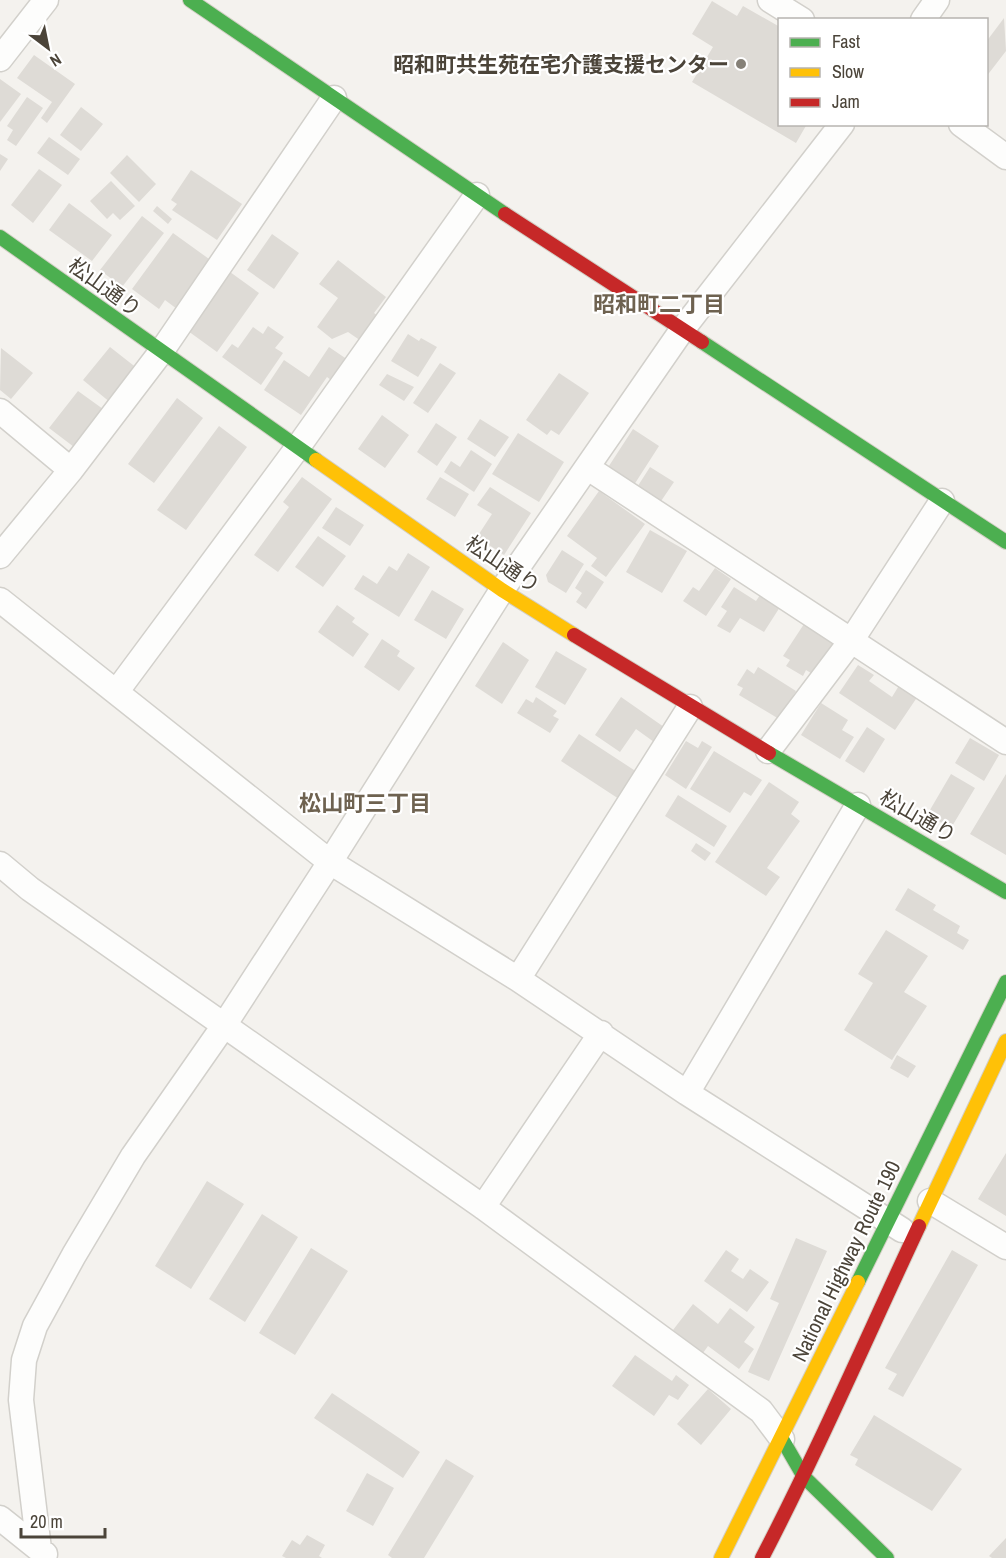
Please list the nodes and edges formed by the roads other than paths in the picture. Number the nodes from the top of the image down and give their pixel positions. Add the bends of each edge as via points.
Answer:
1 (46, 0) edge
2 (190, 0) edge
3 (770, 0) edge
4 (938, 0) edge
5 (799, 18) edge
6 (924, 18) edge
7 (0, 59) edge
8 (334, 98) junction
9 (840, 126) edge
10 (964, 126) edge
11 (1006, 157) edge
12 (477, 195) junction
13 (0, 237) edge
14 (682, 330) junction
15 (161, 352) junction
16 (0, 411) edge
17 (298, 447) junction
18 (588, 468) junction
19 (71, 470) junction
20 (942, 501) junction
21 (1006, 542) edge
22 (0, 556) edge
23 (502, 590) junction
24 (0, 600) edge
25 (851, 641) junction
26 (117, 691) junction
27 (690, 706) junction
28 (1006, 742) edge
29 (768, 751) junction
30 (858, 805) junction
31 (330, 862) junction
32 (0, 864) edge
33 (1006, 892) edge
34 (518, 979) junction
35 (1006, 982) edge
36 (223, 1027) junction
37 (601, 1033) junction
38 (1006, 1041) edge
39 (687, 1093) junction
40 (930, 1201) junction
41 (483, 1208) junction
42 (889, 1222) junction
43 (913, 1237) junction
44 (1006, 1247) edge
45 (782, 1439) junction
46 (804, 1477) junction
47 (0, 1518) edge
48 (44, 1554) edge
49 (721, 1558) edge
50 (762, 1558) edge
51 (886, 1558) edge

1 - 7 street
2 - 8 main road
3 - 5 street
4 - 6 street
8 - 12 main road
8 - 15 street
9 - 14 street
10 - 11 street
12 - 14 main road
12 - 17 street
13 - 15 main road, 松山通り
14 - 18 street
14 - 20 main road
15 - 17 main road, 松山通り
15 - 19 street
16 - 19 street
17 - 23 main road, 松山通り
17 - 26 street
18 - 23 street
18 - 25 street
19 - 22 street
20 - 21 main road
20 - 25 street
23 - 27 main road, 松山通り
23 - 31 street
24 - 26 street
25 - 28 street
25 - 29 street
26 - 31 street
27 - 29 main road, 松山通り
27 - 34 street
29 - 30 main road, 松山通り
30 - 33 main road, 松山通り
30 - 39 street
31 - 34 street
31 - 36 street
32 - 36 street
34 - 37 street
35 - 42 main road, National Highway Route 190
36 - 41 street
36 - 48 street via 133,1156 35,1326 24,1360 21,1400
37 - 39 street
37 - 41 street
38 - 40 main road
39 - 42 street
40 - 43 main road
40 - 44 street
41 - 45 street via 760,1411
42 - 43 street
42 - 45 main road, National Highway Route 190
43 - 46 main road
45 - 46 main road
45 - 49 main road, National Highway Route 190
46 - 50 main road
46 - 51 main road
47 - 48 street

